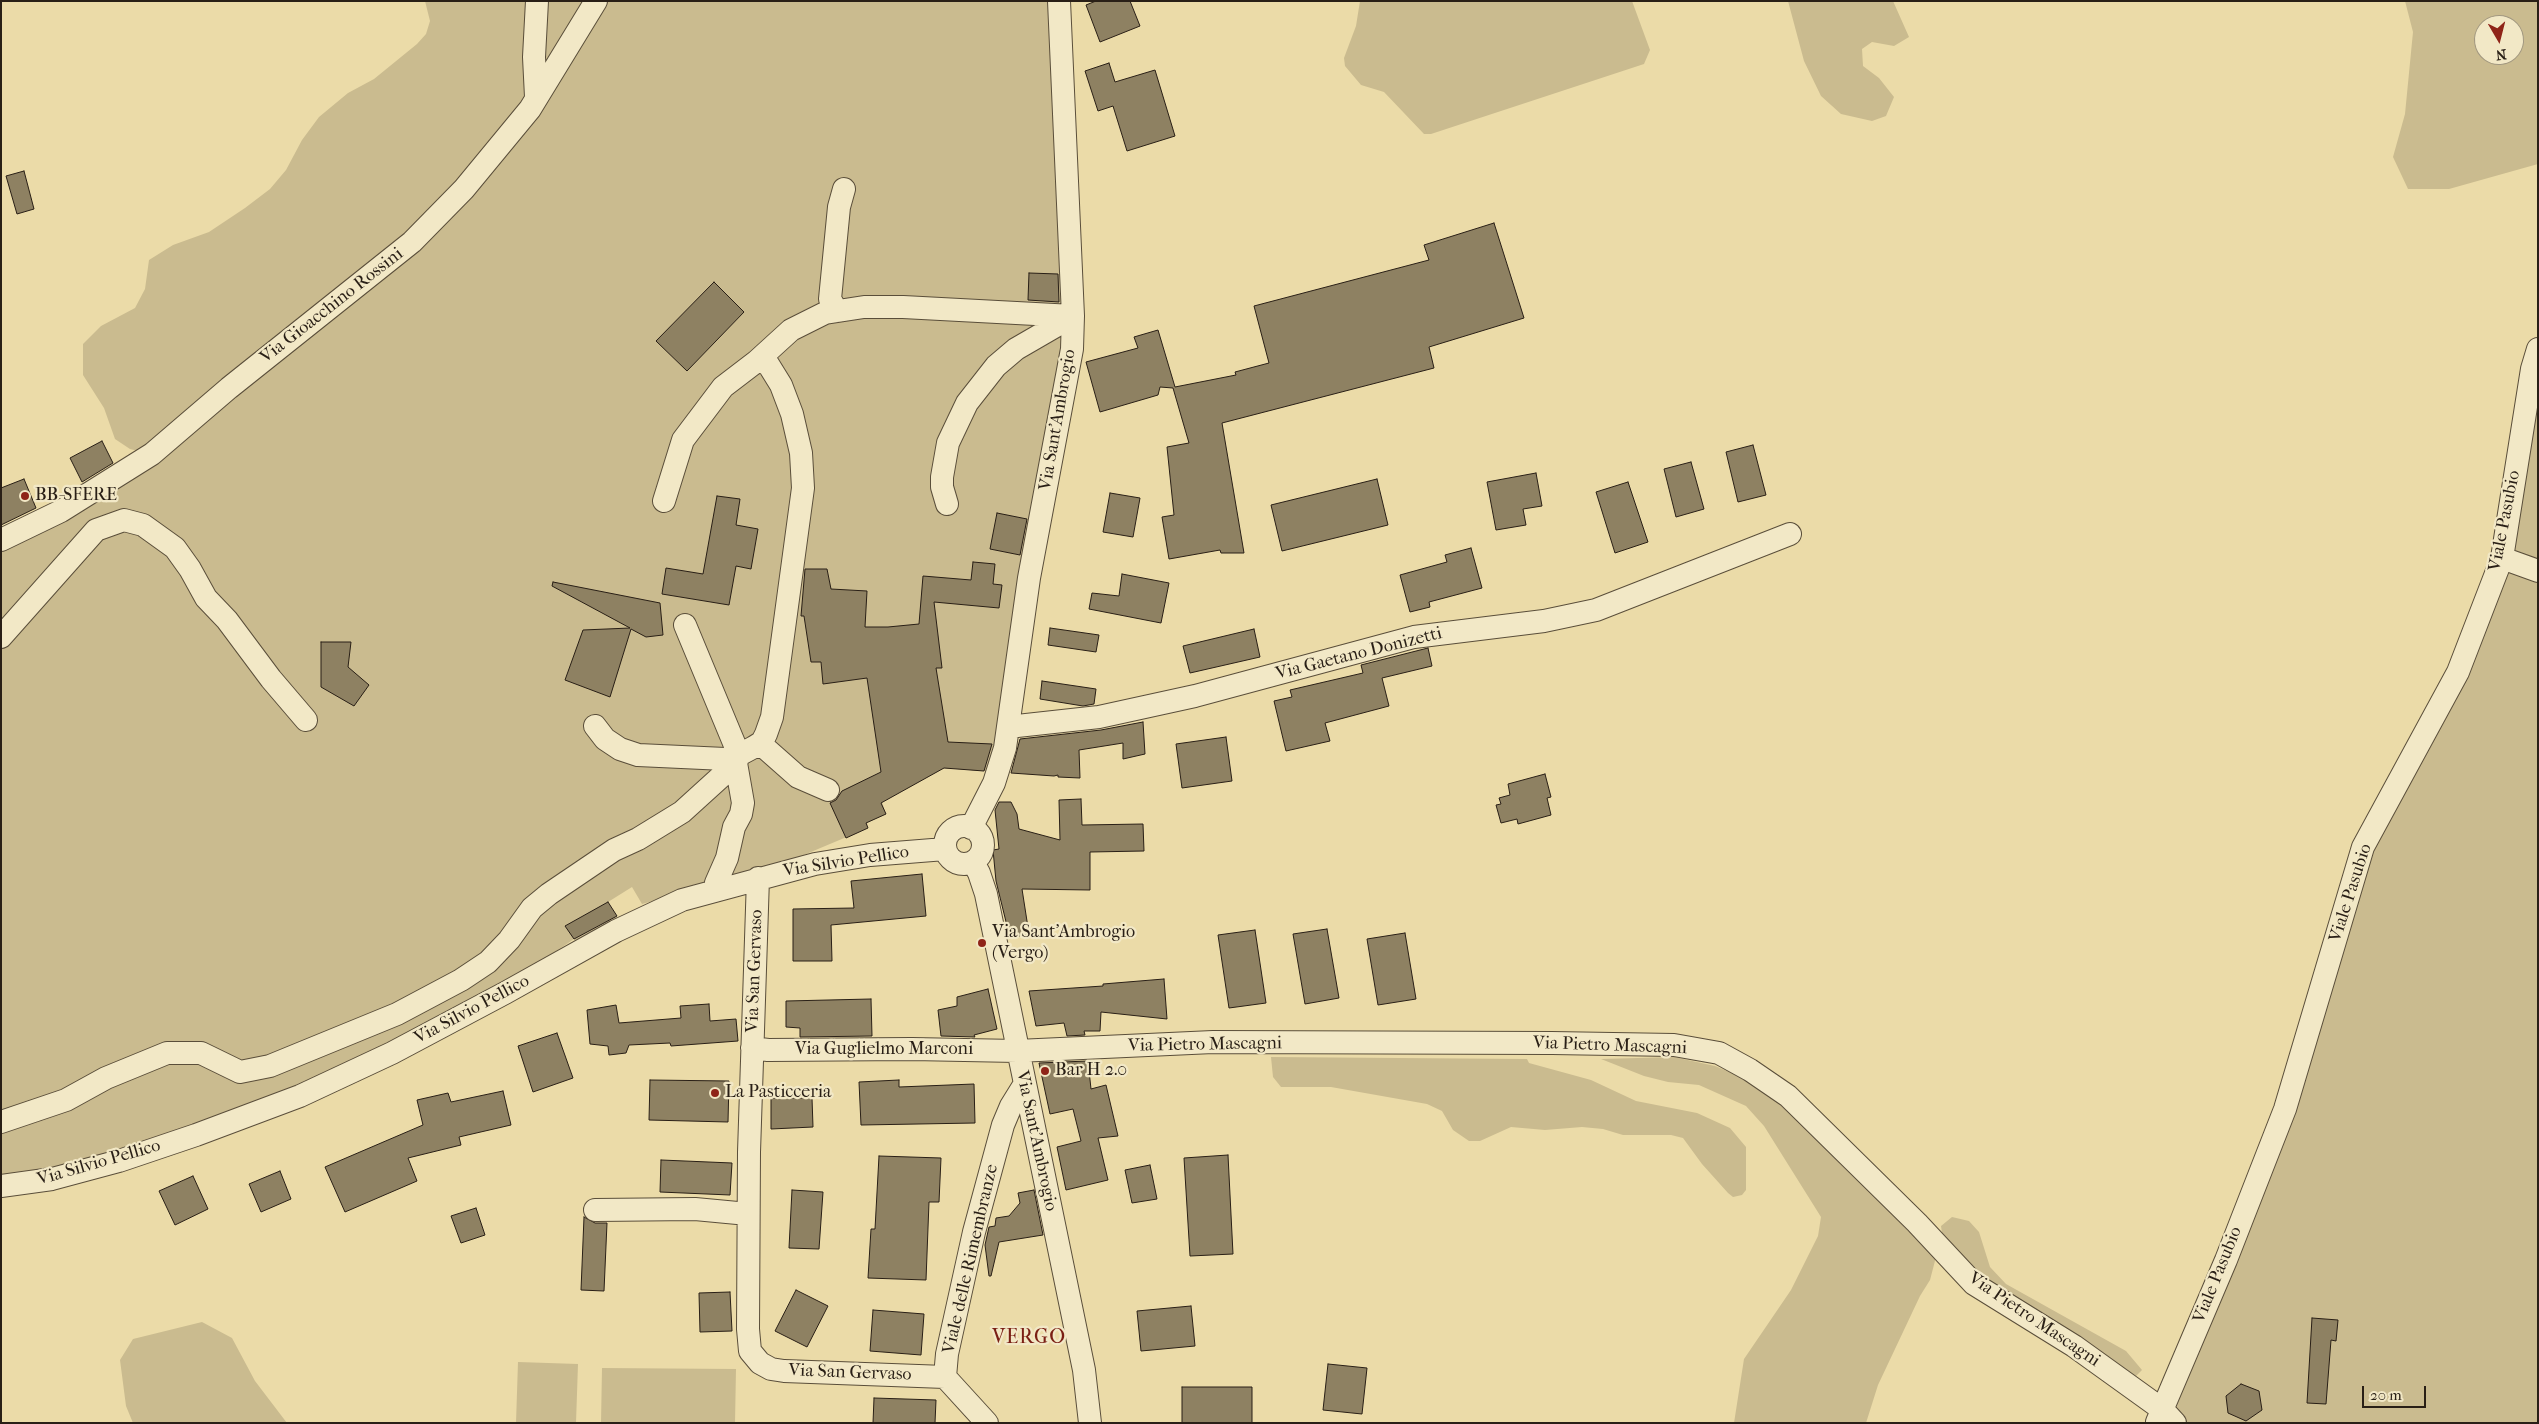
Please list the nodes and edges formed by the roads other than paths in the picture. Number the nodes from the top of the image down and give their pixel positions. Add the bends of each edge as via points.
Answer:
1 (537, 1) edge
2 (596, 1) edge
3 (1059, 1) edge
4 (536, 98) junction
5 (844, 189) dead end
6 (837, 311) junction
7 (1073, 316) junction
8 (2538, 349) edge
9 (757, 361) junction
10 (664, 501) dead end
11 (947, 504) dead end
12 (1790, 534) dead end
13 (1, 540) edge
14 (2502, 558) junction
15 (2538, 571) edge
16 (685, 625) dead end
17 (1, 637) edge
18 (306, 720) dead end
19 (595, 726) dead end
20 (1008, 727) junction
21 (743, 755) junction
22 (828, 790) dead end
23 (971, 828) junction
24 (945, 848) junction
25 (973, 862) junction
26 (758, 878) junction
27 (716, 884) dead end
28 (752, 1048) junction
29 (1017, 1051) junction
30 (1024, 1086) junction
31 (1, 1122) edge
32 (1, 1186) edge
33 (595, 1210) dead end
34 (748, 1214) junction
35 (945, 1377) junction
36 (2165, 1418) edge
37 (987, 1423) edge
38 (1090, 1423) edge

1 - 4 street
2 - 4 street, Via Gioacchino Rossini
3 - 7 street, Via Sant'Ambrogio
4 - 13 street, Via Gioacchino Rossini via 464,189 412,242 228,388 152,454 69,506
5 - 6 street via 839,207 830,299
6 - 7 street via 903,307
6 - 9 street via 825,313 791,330
7 - 11 street via 1016,349 984,380 968,403 948,443 942,487
7 - 20 street, Via Sant'Ambrogio via 1072,349 1029,578
8 - 14 street, Viale Pasubio via 2532,369
9 - 10 street via 723,387 683,440
9 - 21 street via 768,364 781,385 792,414 801,453 803,488 772,718 762,742
12 - 20 street, Via Gaetano Donizetti via 1596,610 1544,621 1414,637 1195,696 1099,718
14 - 15 street
14 - 36 street, Viale Pasubio via 2458,672 2363,847 2285,1109
16 - 21 street
17 - 18 street via 96,530 124,520 143,525 175,548 206,598
19 - 21 street via 605,740 638,755 725,759
20 - 23 street, Via Sant'Ambrogio via 994,783
21 - 22 street via 764,747 798,777
21 - 27 street via 741,814
21 - 31 street via 682,812 614,850 549,894 532,908 488,962 397,1014 270,1066 240,1072 201,1053 167,1053 106,1078 66,1100
23 - 24 street via 953,830 945,840
23 - 25 street via 982,842 981,853
24 - 25 street via 955,862
24 - 26 street, Via Silvio Pellico via 870,855
25 - 29 street, Via Sant'Ambrogio via 986,894
26 - 28 street, Via San Gervaso
26 - 32 street, Via Silvio Pellico via 682,900 650,914 392,1053 300,1096 109,1164 52,1179
28 - 29 street, Via Guglielmo Marconi
28 - 34 street, Via San Gervaso
29 - 30 street, Via Sant'Ambrogio
29 - 36 street, Via Pietro Mascagni via 1213,1042 1674,1045 1719,1053 1788,1096 1974,1284 2074,1346
30 - 35 street, Viale delle Rimembranze via 1011,1106 976,1223 956,1309
30 - 38 street, Via Sant'Ambrogio via 1084,1370
33 - 34 street via 695,1209
34 - 35 street, Via San Gervaso via 748,1329 750,1351 760,1362 771,1369 784,1371
35 - 37 street, Viale delle Rimembranze

